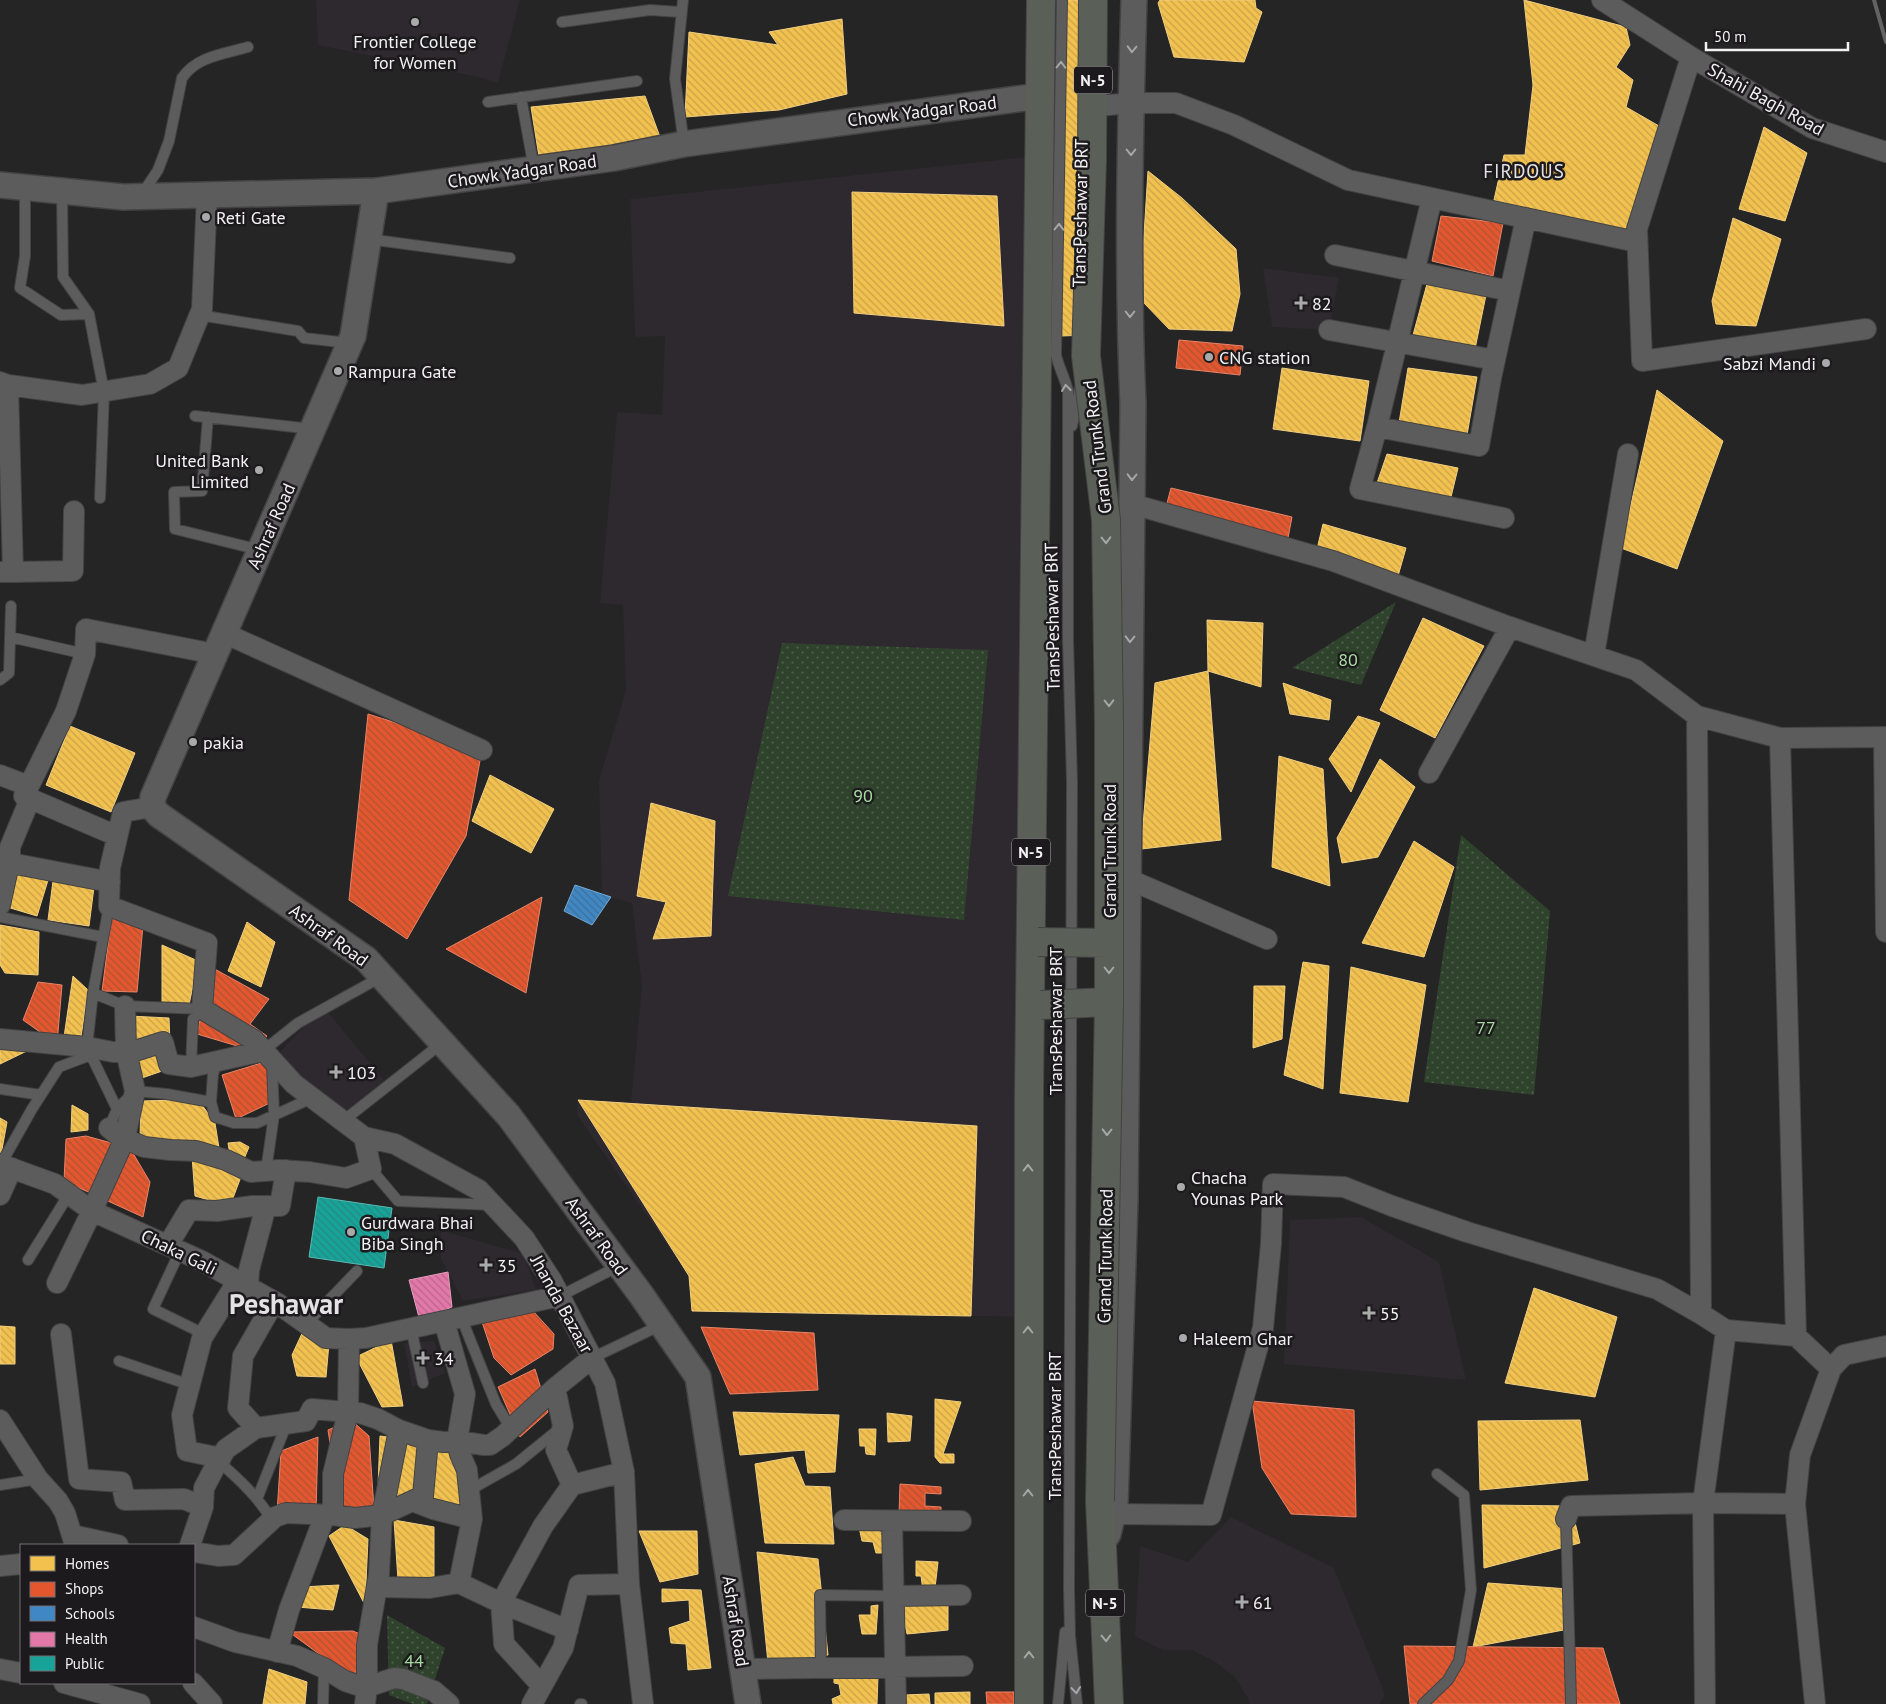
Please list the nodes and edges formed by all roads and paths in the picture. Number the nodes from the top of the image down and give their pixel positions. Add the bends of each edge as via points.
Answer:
1 (683, 0) edge
2 (1041, 0) edge
3 (1062, 0) edge
4 (1134, 0) edge
5 (1602, 0) edge
6 (1100, 1) edge
7 (680, 12) junction
8 (562, 22) dead end
9 (248, 47) dead end
10 (1691, 57) junction
11 (637, 81) dead end
12 (1040, 96) junction
13 (521, 97) junction
14 (488, 102) dead end
15 (1131, 103) junction
16 (1098, 106) junction
17 (684, 144) junction
18 (1886, 152) edge
19 (534, 169) junction
20 (0, 185) edge
21 (25, 187) junction
22 (62, 191) junction
23 (376, 191) junction
24 (207, 195) junction
25 (140, 197) junction
26 (1432, 198) junction
27 (1526, 218) junction
28 (368, 239) junction
29 (1637, 242) junction
30 (1335, 255) dead end
31 (510, 258) dead end
32 (1414, 271) junction
33 (1510, 291) junction
34 (89, 314) junction
35 (199, 315) junction
36 (1866, 329) dead end
37 (1329, 330) dead end
38 (1397, 342) junction
39 (350, 343) junction
40 (1495, 360) junction
41 (4, 384) edge
42 (104, 392) junction
43 (195, 416) dead end
44 (208, 417) junction
45 (1377, 427) junction
46 (313, 429) junction
47 (1068, 454) junction
48 (1628, 454) dead end
49 (5, 492) edge
50 (100, 498) dead end
51 (1132, 504) junction
52 (74, 511) dead end
53 (1504, 518) dead end
54 (260, 550) junction
55 (6, 572) edge
56 (11, 606) dead end
57 (1510, 627) junction
58 (10, 637) junction
59 (220, 643) junction
60 (84, 654) junction
61 (1594, 655) junction
62 (0, 680) edge
63 (1697, 716) junction
64 (1885, 737) edge
65 (1780, 738) junction
66 (482, 750) dead end
67 (1429, 773) dead end
68 (0, 775) edge
69 (30, 792) junction
70 (152, 807) junction
71 (118, 836) junction
72 (10, 859) junction
73 (1128, 879) junction
74 (110, 882) junction
75 (0, 905) edge
76 (109, 906) junction
77 (0, 917) edge
78 (1886, 932) edge
79 (103, 937) junction
80 (1267, 938) dead end
81 (1034, 943) junction
82 (1109, 943) junction
83 (382, 977) junction
84 (92, 993) junction
85 (1109, 1002) junction
86 (1035, 1004) junction
87 (125, 1006) junction
88 (202, 1009) junction
89 (0, 1039) edge
90 (442, 1043) junction
91 (89, 1051) junction
92 (126, 1051) junction
93 (268, 1055) junction
94 (217, 1062) junction
95 (191, 1067) junction
96 (0, 1089) edge
97 (135, 1091) junction
98 (41, 1095) junction
99 (312, 1098) junction
100 (211, 1102) junction
101 (117, 1109) junction
102 (274, 1115) junction
103 (342, 1121) junction
104 (117, 1133) junction
105 (364, 1137) junction
106 (4, 1165) edge
107 (371, 1169) junction
108 (276, 1170) junction
109 (0, 1194) edge
110 (69, 1194) junction
111 (493, 1205) junction
112 (266, 1206) junction
113 (92, 1211) junction
114 (174, 1248) junction
115 (28, 1260) dead end
116 (619, 1266) junction
117 (357, 1271) dead end
118 (57, 1283) dead end
119 (242, 1285) junction
120 (560, 1296) junction
121 (274, 1302) junction
122 (1701, 1314) junction
123 (452, 1319) junction
124 (306, 1324) junction
125 (662, 1325) junction
126 (411, 1328) junction
127 (1726, 1330) junction
128 (61, 1334) dead end
129 (204, 1334) junction
130 (1796, 1336) junction
131 (348, 1339) junction
132 (1886, 1346) edge
133 (592, 1358) junction
134 (119, 1360) dead end
135 (1830, 1369) junction
136 (423, 1383) dead end
137 (190, 1385) junction
138 (555, 1388) junction
139 (348, 1412) junction
140 (0, 1420) edge
141 (287, 1424) junction
142 (563, 1426) junction
143 (256, 1428) junction
144 (510, 1429) junction
145 (399, 1430) junction
146 (428, 1440) junction
147 (458, 1441) junction
148 (220, 1459) junction
149 (624, 1472) junction
150 (1437, 1474) dead end
151 (38, 1480) junction
152 (0, 1485) edge
153 (572, 1485) junction
154 (470, 1490) junction
155 (256, 1499) junction
156 (412, 1501) junction
157 (1703, 1503) junction
158 (1795, 1504) junction
159 (203, 1507) junction
160 (1106, 1508) junction
161 (329, 1515) junction
162 (382, 1515) junction
163 (472, 1518) junction
164 (1566, 1519) joint
165 (272, 1520) junction
166 (844, 1520) dead end
167 (892, 1521) junction
168 (961, 1521) dead end
169 (74, 1540) edge
170 (109, 1544) edge
171 (190, 1544) edge
172 (195, 1552) edge
173 (20, 1564) edge
174 (0, 1566) edge
175 (459, 1583) junction
176 (629, 1584) junction
177 (376, 1587) junction
178 (1069, 1589) junction
179 (961, 1595) dead end
180 (894, 1596) junction
181 (501, 1603) junction
182 (195, 1627) edge
183 (568, 1630) junction
184 (277, 1652) junction
185 (963, 1666) dead end
186 (896, 1667) junction
187 (324, 1668) junction
188 (821, 1668) junction
189 (0, 1669) edge
190 (743, 1669) junction
191 (20, 1672) edge
192 (67, 1684) edge
193 (194, 1684) edge
194 (542, 1686) junction
195 (87, 1692) edge
196 (366, 1695) edge
197 (641, 1702) edge
198 (140, 1704) edge
199 (212, 1704) edge
200 (323, 1704) edge
201 (449, 1704) edge
202 (532, 1704) edge
203 (748, 1704) edge
204 (896, 1704) edge
205 (1029, 1704) edge
206 (1058, 1704) edge
207 (1078, 1704) edge
208 (1109, 1704) edge
209 (1423, 1704) edge
210 (1571, 1704) edge
211 (1705, 1704) edge
212 (1815, 1704) edge

1 - 7 lane
2 - 12 highway, N-5
47 -> 3 lane, TransPeshawar BRT via 1068,391 1056,355
4 -> 15 street
5 - 10 street, Shahi Bagh Road
6 - 16 lane, TransPeshawar BRT
6 -> 82 highway, Grand Trunk Road / N-5, bridge via 1086,356 1106,520
7 - 8 lane via 650,10
7 - 17 lane via 675,79
9 - 25 lane via 206,58 187,70 182,78 169,141 158,170
10 - 18 street, Shahi Bagh Road via 1812,128
10 - 29 street via 1637,229
11 - 13 lane
12 - 17 street, Chowk Yadgar Road
12 - 81 highway, N-5
13 - 14 lane
13 - 19 lane
15 - 16 street
15 - 26 street via 1176,103 1234,125 1348,180
15 -> 51 street
16 - 47 lane, TransPeshawar BRT via 1094,342 1082,379
17 - 19 street, Chowk Yadgar Road
19 - 23 street, Chowk Yadgar Road
20 - 21 street, Chowk Yadgar Road
21 - 22 street, Chowk Yadgar Road
21 - 34 lane via 25,256 20,288 61,315
22 - 25 street, Chowk Yadgar Road
22 - 34 lane via 63,277
23 - 24 street, Chowk Yadgar Road
23 - 28 street, Ashraf Road
24 - 25 street, Chowk Yadgar Road
24 - 35 street via 202,309
26 - 27 street
26 - 32 street
27 - 29 street
27 - 33 street
28 - 31 lane
28 - 39 street, Ashraf Road
29 - 36 street via 1642,361
30 - 32 street
32 - 33 street
32 - 38 street
33 - 40 street
34 - 42 lane
35 - 39 lane via 298,331 304,338
35 - 42 street via 178,368 150,384
37 - 38 street
38 - 40 street
38 - 45 street
39 - 46 street, Ashraf Road
40 - 45 street via 1478,446
41 - 42 street via 82,395
41 - 49 street
42 - 50 lane
43 - 44 lane
44 - 46 lane
44 - 54 lane via 202,491 174,492 175,529
45 - 53 street via 1360,489
46 - 54 street, Ashraf Road
47 - 178 lane, TransPeshawar BRT via 1072,782
48 - 61 street
49 - 55 street
51 - 57 street via 1333,561
51 -> 73 street
52 - 55 street via 73,571
54 - 59 street, Ashraf Road
56 - 58 lane
57 - 61 street
57 - 67 street
58 - 60 lane
58 - 62 lane via 9,673
59 - 60 street via 86,629
59 - 66 street
59 - 70 street, Ashraf Road via 153,797
60 - 69 street via 66,711
61 - 63 street via 1636,670
63 - 65 street
63 - 122 street
64 - 65 street
64 - 78 street
65 - 130 street
68 - 69 street
69 - 71 street
69 - 72 street via 10,848
70 - 71 street via 123,812
70 - 83 street, Ashraf Road via 366,959
71 - 74 street
72 - 74 street via 16,864
72 - 75 street
73 - 80 street
73 - 160 street via 1125,1200 1115,1504
74 - 76 street
76 - 79 lane
76 - 88 street via 207,943
77 - 79 lane
79 - 84 lane
81 - 82 highway, bridge
81 - 86 highway, N-5
82 -> 85 highway, Grand Trunk Road / N-5, bridge
83 - 90 street, Ashraf Road
83 - 93 lane via 298,1023
84 - 87 lane
84 - 91 lane
85 - 86 highway, bridge
85 -> 160 highway, Grand Trunk Road / N-5, bridge
205 -> 86 highway, N-5 via 1028,1317
87 - 88 lane
87 - 92 street
88 - 93 street, Jhanda Bazaar via 254,1040
88 - 95 lane via 193,1019
89 - 91 street
90 - 103 lane
90 - 116 street, Ashraf Road via 509,1116
91 - 92 street
91 - 98 lane via 59,1067
91 - 101 lane
92 - 95 street via 163,1042 169,1064
92 - 97 street
93 - 94 street
93 - 99 street, Jhanda Bazaar via 294,1084
93 - 102 lane
94 - 95 street
94 - 100 lane
96 - 98 lane
97 - 100 lane
97 - 101 lane
97 - 104 street
98 - 106 lane
99 - 102 lane
99 - 103 street, Jhanda Bazaar
100 - 102 lane via 215,1117 234,1123 257,1123
101 - 104 lane
102 - 108 lane
103 - 105 street, Jhanda Bazaar
104 - 108 street via 144,1147 196,1151 252,1172
104 - 113 street
105 - 107 street
105 - 111 street, Jhanda Bazaar via 395,1144 479,1190
106 - 109 street
106 - 110 street, Chaka Gali via 55,1184
107 - 108 street via 346,1178
107 - 111 lane via 398,1201
108 - 112 street via 280,1206
110 - 113 street, Chaka Gali
110 - 115 lane
111 - 120 street, Jhanda Bazaar via 524,1238
112 - 114 street via 189,1210
112 - 119 street
113 - 114 street, Chaka Gali
113 - 118 street
114 - 119 street, Chaka Gali
114 - 129 lane via 154,1309
116 - 120 lane
116 - 125 street, Ashraf Road
117 - 124 lane
119 - 121 street, Chaka Gali
119 - 129 street
120 - 123 street, Chaka Gali
120 - 133 street, Jhanda Bazaar
121 - 124 street, Chaka Gali
121 - 143 street via 243,1356 238,1408
122 - 127 street
122 - 160 street via 1657,1289 1467,1232 1344,1187 1273,1184 1264,1328 1211,1515
123 - 126 street, Chaka Gali
123 - 144 lane
123 - 147 street via 464,1394
124 - 131 street, Chaka Gali via 326,1338
125 - 133 lane
125 - 190 street, Ashraf Road via 698,1377
126 - 131 street, Chaka Gali
126 - 136 lane
127 - 130 street
127 - 157 street
128 - 159 street via 78,1479 121,1482 125,1500 184,1499
129 - 137 street
130 - 135 street
131 - 139 street
132 - 135 street via 1844,1355
133 - 138 street
133 - 149 street, Jhanda Bazaar via 605,1384
134 - 137 lane
135 - 158 street via 1800,1455
137 - 148 street via 182,1415 187,1451
138 - 142 street
138 - 144 street
139 - 141 street via 312,1409 306,1421
139 - 145 street via 378,1418
139 - 161 street via 333,1474
140 - 151 street
141 - 143 street
141 - 155 lane
142 - 153 street via 556,1450
142 - 154 lane via 516,1464
143 - 148 street via 226,1449
144 - 147 street via 490,1445
145 - 146 street
145 - 162 street
146 - 147 street
146 - 156 street via 423,1496
147 - 154 street via 468,1470
148 - 155 lane
148 - 159 street via 204,1488
149 - 153 street
149 - 176 street, Jhanda Bazaar
150 - 209 lane via 1464,1495 1472,1590 1459,1661 1448,1680
151 - 152 lane
151 - 169 street via 58,1501
153 - 181 street via 543,1526
154 - 163 street
155 - 165 lane
156 - 162 street
156 - 163 street
157 - 158 street
157 - 164 street via 1571,1506
157 - 211 street
158 - 212 street
159 - 171 street
160 -> 208 highway, Grand Trunk Road / N-5 via 1102,1542
161 - 162 street via 355,1518
161 - 165 street via 286,1513
161 - 184 street via 297,1587
162 - 177 street
163 - 175 street
164 - 210 lane
165 - 172 street via 234,1555
166 - 167 street
167 - 168 street
167 - 180 street
169 - 170 street
173 - 174 street
175 - 177 street via 430,1588
175 - 181 street
176 - 183 street via 579,1585
176 - 197 street, Jhanda Bazaar
177 - 196 street via 367,1645
178 - 206 lane, TransPeshawar BRT
178 -> 207 lane, TransPeshawar BRT via 1070,1636
179 - 180 street
180 - 186 street
180 - 188 lane via 820,1595
181 - 183 street
181 - 194 street via 504,1644
182 - 184 street via 235,1642
183 - 194 street via 563,1648
184 - 187 street via 297,1656
185 - 186 street
186 - 188 street
186 - 204 street
187 - 196 street
187 - 200 lane
188 - 190 street
189 - 191 street
190 - 203 street, Ashraf Road
192 - 195 street
193 - 199 street
194 - 202 street
195 - 198 street
196 - 201 street via 394,1678 434,1691

